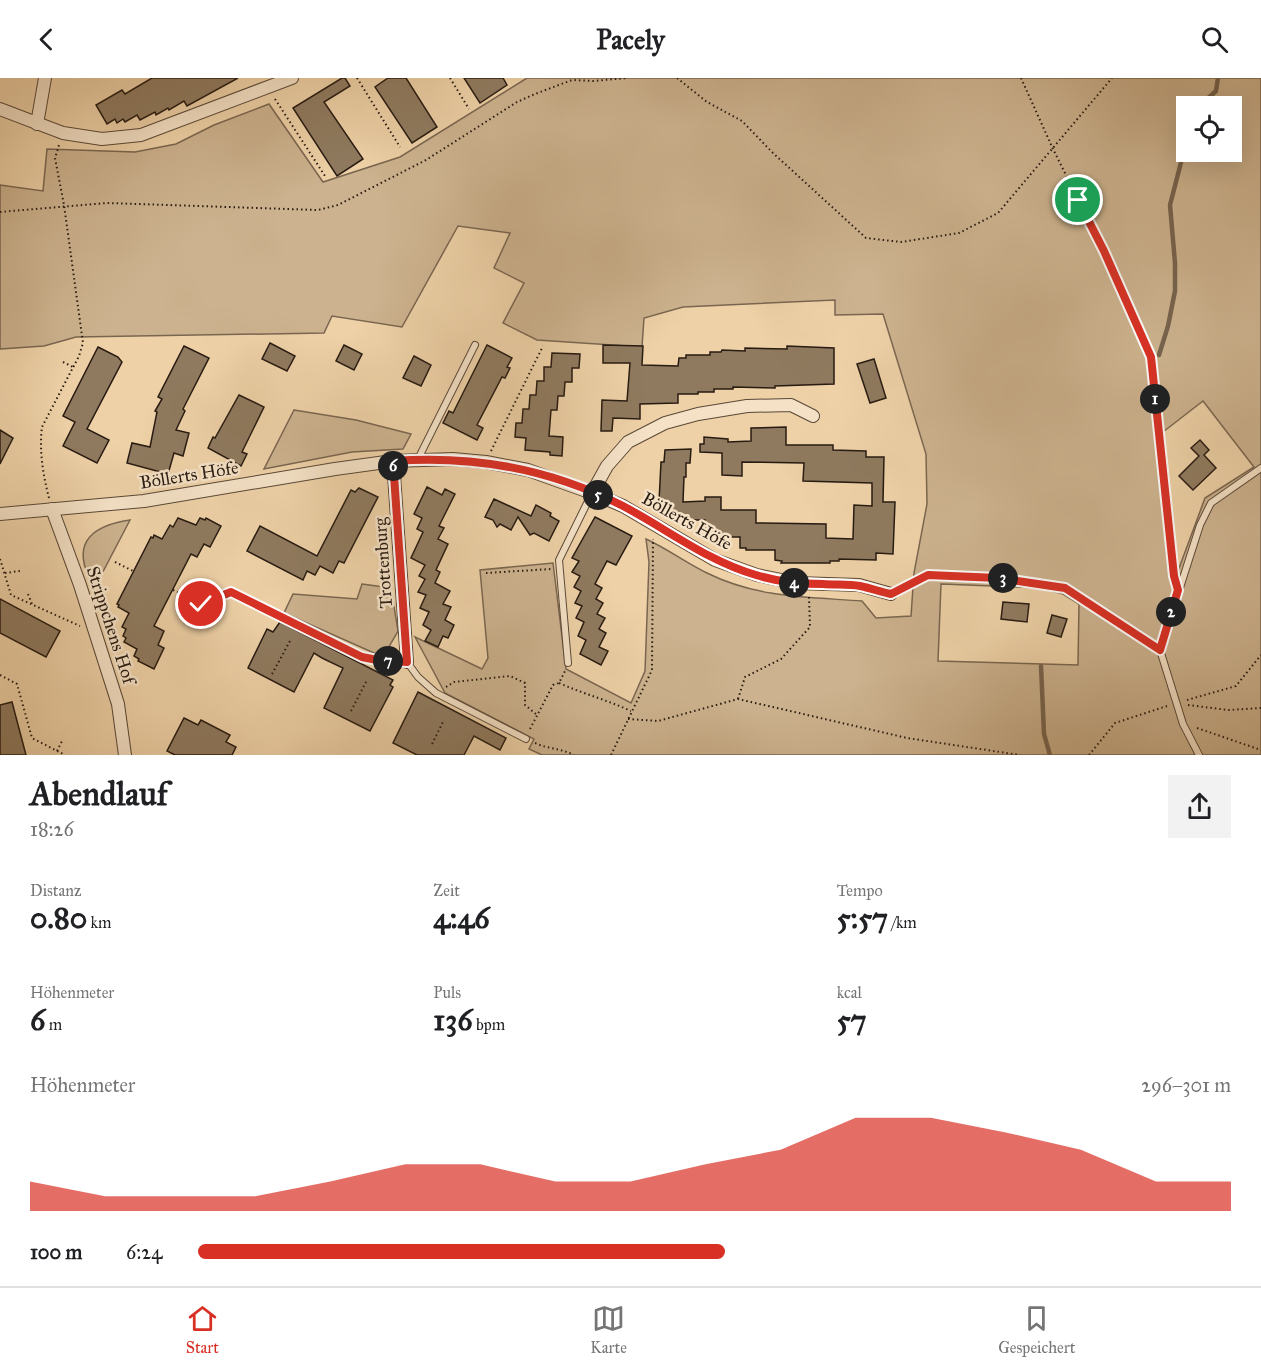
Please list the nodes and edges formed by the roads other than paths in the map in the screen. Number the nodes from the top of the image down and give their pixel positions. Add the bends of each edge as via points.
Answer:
1 (45, 78) edge
2 (292, 78) edge
3 (0, 109) edge
4 (37, 124) junction
5 (475, 345) dead end
6 (813, 416) dead end
7 (418, 459) junction
8 (393, 461) junction
9 (1163, 468) road end
10 (1261, 468) edge
11 (592, 493) junction
12 (52, 509) junction
13 (0, 514) edge
14 (1065, 588) road end
15 (1178, 590) junction
16 (891, 594) road end
17 (299, 625) road end
18 (1160, 650) junction
19 (407, 662) junction
20 (568, 663) road end
21 (526, 739) road end
22 (125, 755) edge
23 (1199, 755) edge

1 - 4 street
2 - 4 street via 141,135 102,139
3 - 4 street
5 - 7 lane
6 - 11 street via 791,405 747,406 665,423 628,442 607,466
7 - 8 street, Böllerts Höfe
7 - 11 street, Böllerts Höfe via 486,462 528,470
8 - 12 street, Böllerts Höfe via 144,501
8 - 19 street, Trottenburg
9 - 15 lane
10 - 15 lane via 1211,503
11 - 16 street, Böllerts Höfe via 623,506 715,560 756,575 808,584 859,585
11 - 20 lane via 559,560
12 - 13 street, Böllerts Höfe
12 - 22 street, Strippchens Hof via 118,704
14 - 18 lane
15 - 18 lane
17 - 19 lane via 362,657
18 - 23 lane via 1183,724
19 - 21 lane via 436,693

